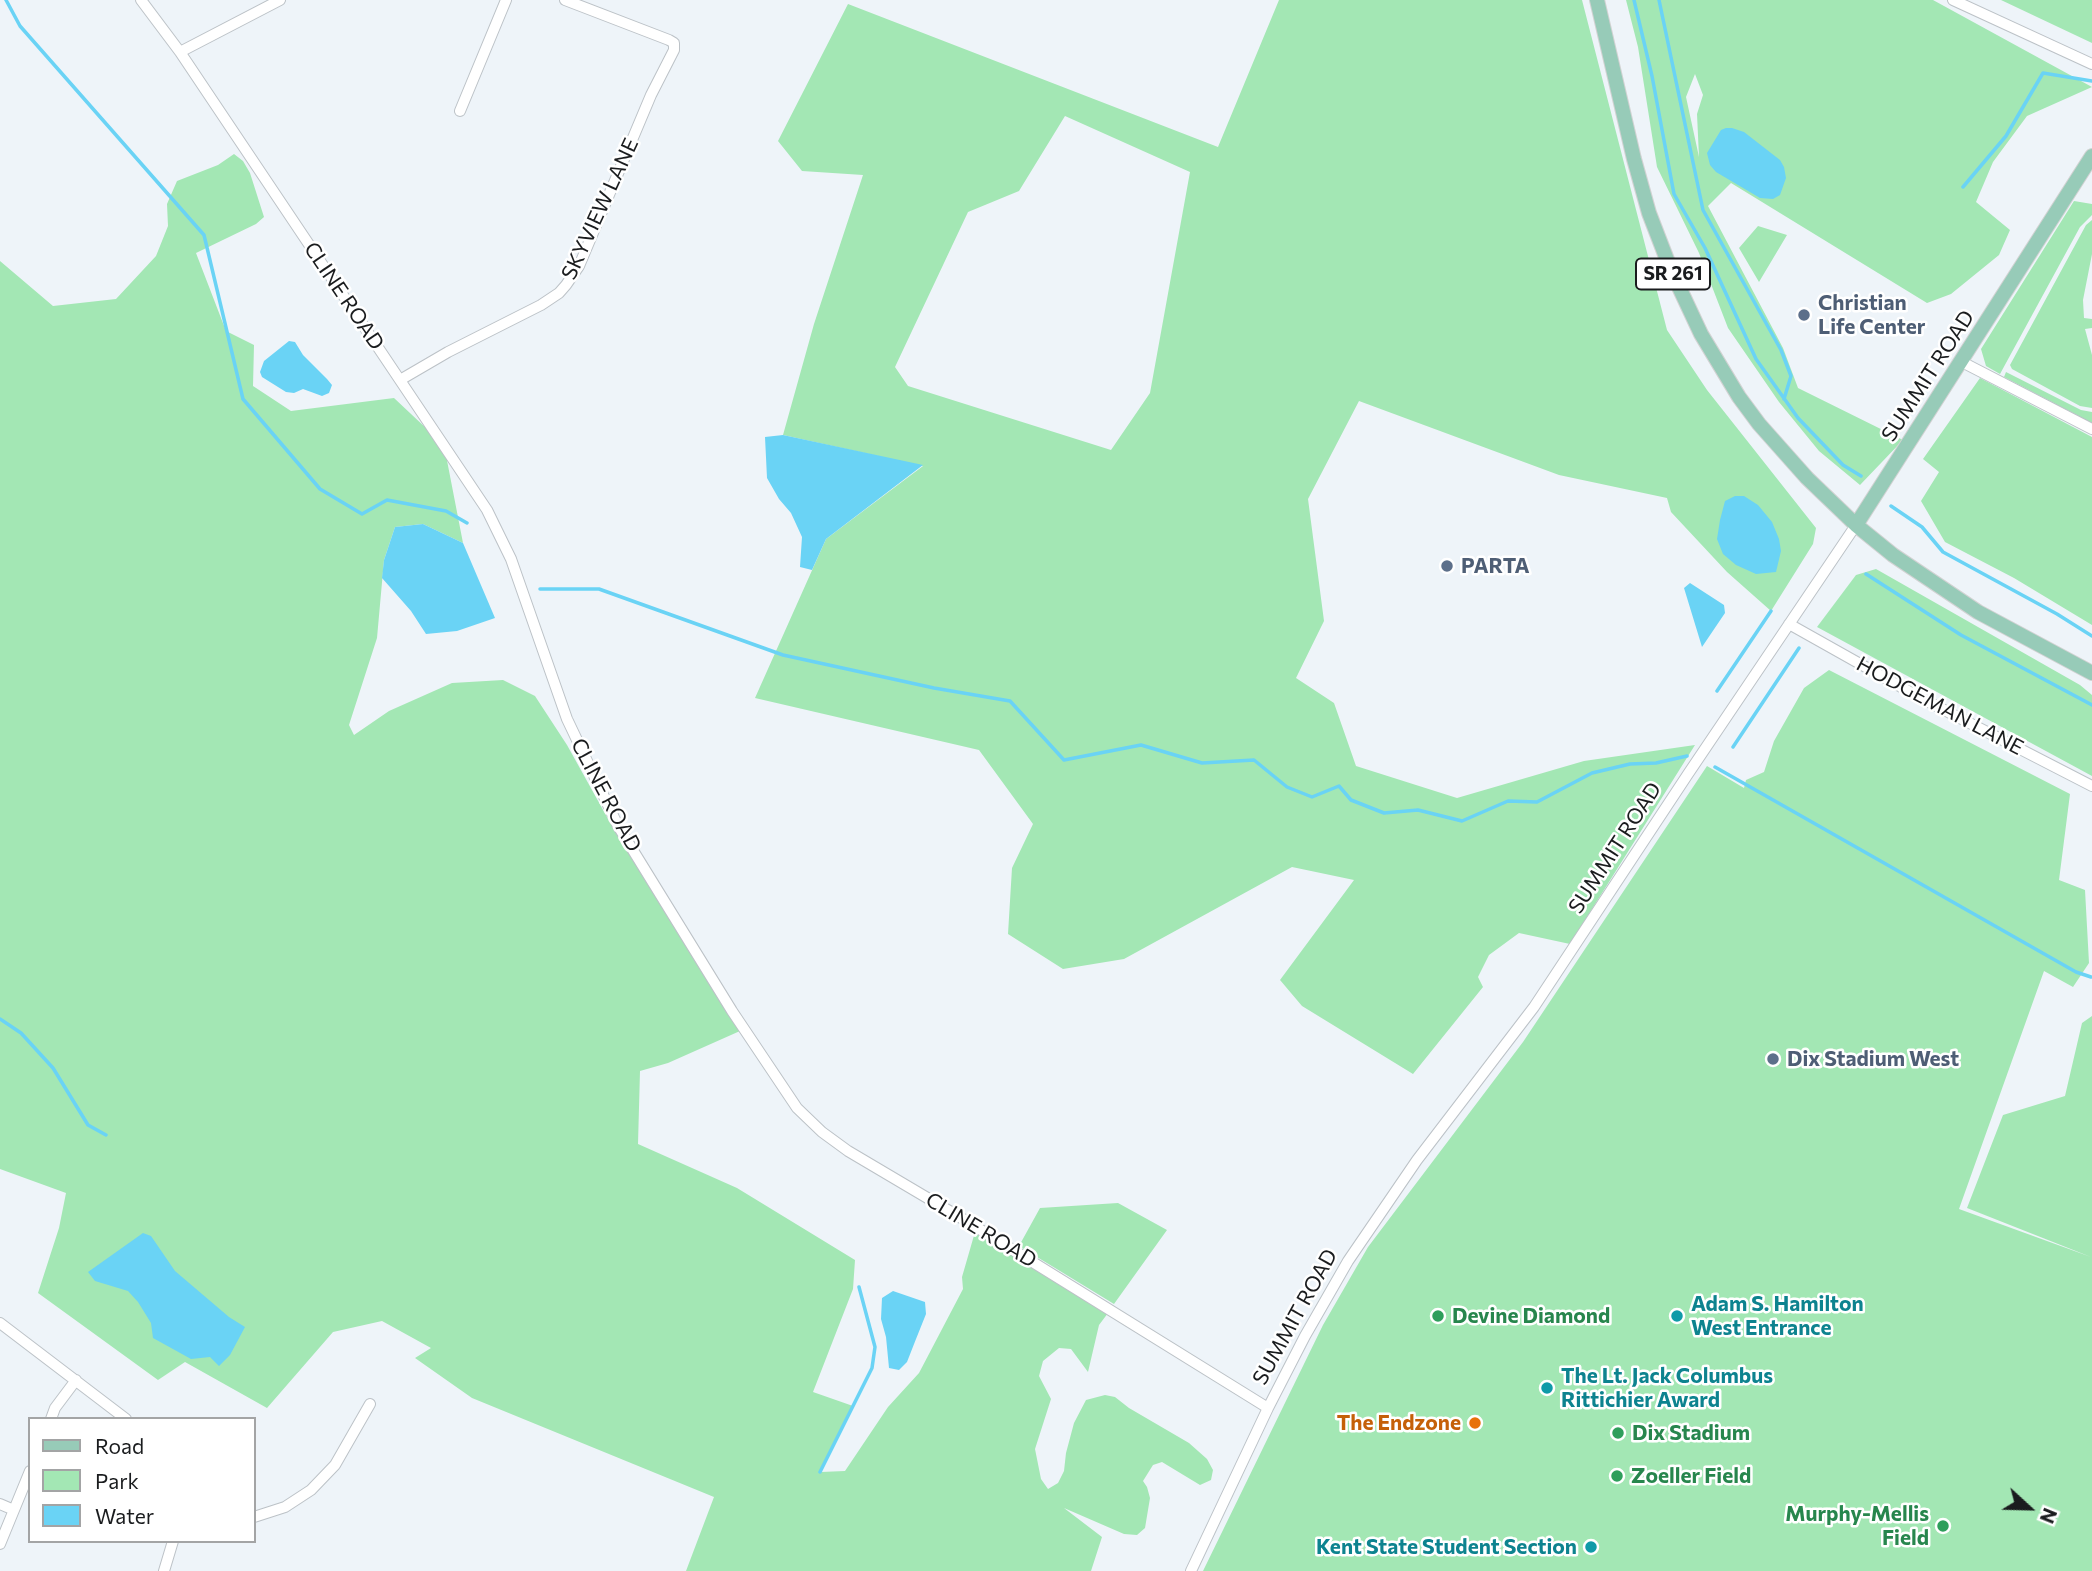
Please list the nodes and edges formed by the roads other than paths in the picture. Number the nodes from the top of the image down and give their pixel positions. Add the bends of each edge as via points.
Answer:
1 (141, 0) edge
2 (280, 0) edge
3 (506, 0) edge
4 (565, 0) edge
5 (1597, 0) edge
6 (1953, 0) edge
7 (180, 52) junction
8 (2092, 64) edge
9 (460, 111) dead end
10 (2092, 156) edge
11 (1962, 362) junction
12 (400, 380) junction
13 (2092, 429) edge
14 (1856, 526) junction
15 (1789, 624) junction
16 (2092, 673) edge
17 (2092, 786) edge
18 (0, 1322) edge
19 (76, 1380) junction
20 (370, 1404) dead end
21 (1268, 1408) junction
22 (52, 1417) edge
23 (123, 1417) edge
24 (28, 1476) edge
25 (0, 1504) edge
26 (14, 1510) junction
27 (256, 1516) edge
28 (172, 1543) edge
29 (0, 1544) edge
30 (164, 1571) edge
31 (1191, 1571) edge

1 - 7 street, CLINE ROAD
2 - 7 street
3 - 9 street
4 - 12 street, SKYVIEW LANE via 669,40 674,50 573,276 559,293
5 - 14 main road, SR 261 via 1649,213 1701,334 1759,424
6 - 8 street
7 - 12 street, CLINE ROAD
10 - 11 main road, SUMMIT ROAD
11 - 13 street
11 - 14 main road, SUMMIT ROAD
12 - 21 street, CLINE ROAD via 492,518 567,719 618,826 797,1108 848,1151
14 - 15 street, SUMMIT ROAD
14 - 16 main road, SR 261 via 1978,612
15 - 17 street, HODGEMAN LANE
15 - 21 street, SUMMIT ROAD via 1534,1007 1384,1206 1328,1295
18 - 19 street
19 - 22 street
19 - 23 street
20 - 27 street via 335,1465 311,1490 285,1507
21 - 31 street, SUMMIT ROAD
24 - 26 street
25 - 26 street
26 - 29 street
28 - 30 street

